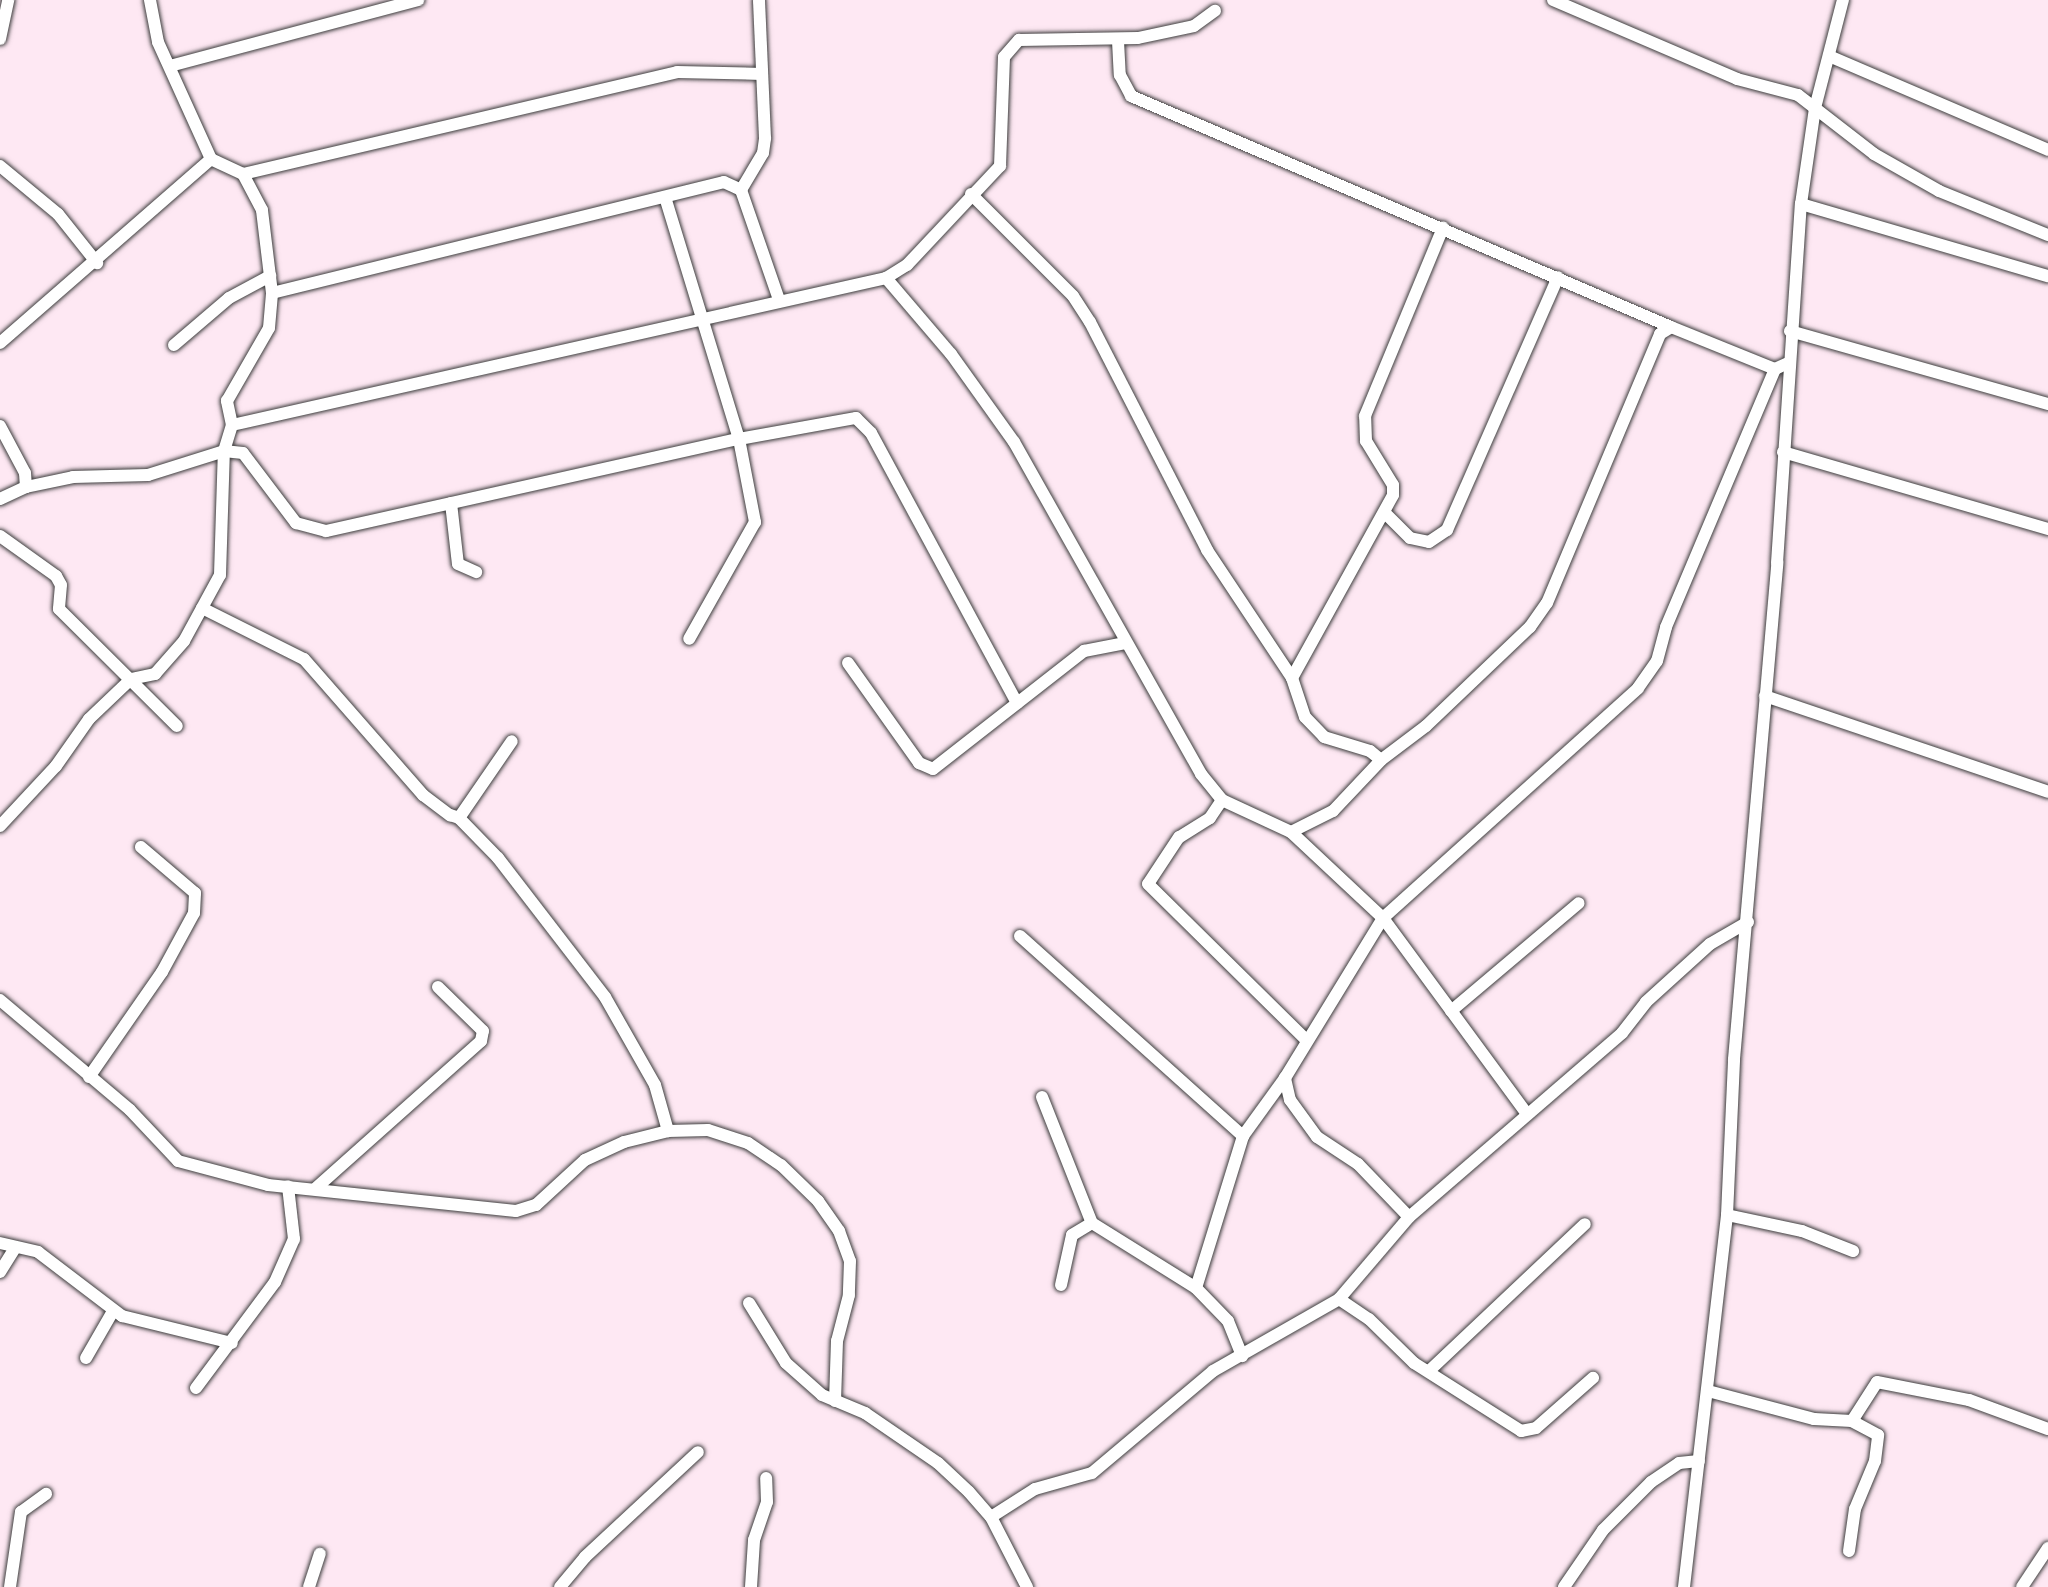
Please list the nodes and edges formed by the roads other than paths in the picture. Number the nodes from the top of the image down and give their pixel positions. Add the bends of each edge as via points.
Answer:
1 (8, 0) edge
2 (150, 0) edge
3 (418, 0) edge
4 (759, 0) edge
5 (1553, 0) edge
6 (1843, 0) edge
7 (1215, 11) dead end
8 (0, 39) edge
9 (1118, 41) junction
10 (1829, 56) junction
11 (170, 66) junction
12 (762, 74) junction
13 (1815, 108) junction
14 (2048, 150) edge
15 (211, 159) junction
16 (0, 166) edge
17 (243, 174) junction
18 (741, 190) junction
19 (971, 194) junction
20 (665, 197) junction
21 (1801, 204) junction
22 (1443, 228) junction
23 (2048, 235) edge
24 (97, 263) junction
25 (270, 276) junction
26 (2048, 276) edge
27 (1558, 277) junction
28 (886, 278) junction
29 (272, 293) junction
30 (779, 300) junction
31 (702, 319) junction
32 (1671, 327) junction
33 (1790, 331) junction
34 (0, 343) edge
35 (174, 345) dead end
36 (1782, 366) junction
37 (2048, 404) edge
38 (232, 425) junction
39 (0, 426) edge
40 (739, 439) junction
41 (224, 451) junction
42 (1783, 452) junction
43 (26, 487) junction
44 (0, 499) edge
45 (451, 503) junction
46 (1386, 514) junction
47 (2048, 529) edge
48 (0, 536) edge
49 (476, 572) dead end
50 (202, 608) junction
51 (689, 639) dead end
52 (1125, 643) junction
53 (848, 663) dead end
54 (1292, 678) junction
55 (131, 679) junction
56 (1765, 696) junction
57 (1017, 703) junction
58 (177, 726) dead end
59 (512, 741) dead end
60 (1381, 760) junction
61 (2048, 792) edge
62 (1222, 800) junction
63 (459, 818) junction
64 (0, 826) edge
65 (1291, 832) junction
66 (141, 847) dead end
67 (1579, 903) dead end
68 (1383, 918) junction
69 (1748, 922) junction
70 (1020, 936) dead end
71 (438, 987) dead end
72 (0, 1000) edge
73 (1451, 1011) junction
74 (1307, 1041) junction
75 (89, 1077) junction
76 (1285, 1078) junction
77 (1042, 1097) dead end
78 (1525, 1111) junction
79 (668, 1131) junction
80 (1243, 1136) junction
81 (288, 1186) junction
82 (316, 1188) junction
83 (1727, 1215) junction
84 (1409, 1217) junction
85 (1092, 1223) junction
86 (1585, 1224) dead end
87 (0, 1243) edge
88 (15, 1248) junction
89 (1853, 1251) dead end
90 (0, 1272) edge
91 (1061, 1285) dead end
92 (1196, 1288) junction
93 (1339, 1299) junction
94 (749, 1303) dead end
95 (113, 1311) junction
96 (232, 1343) junction
97 (1242, 1356) junction
98 (86, 1358) dead end
99 (1429, 1371) junction
100 (1593, 1378) dead end
101 (196, 1388) dead end
102 (1708, 1391) junction
103 (835, 1401) junction
104 (1852, 1421) junction
105 (2048, 1429) edge
106 (698, 1452) dead end
107 (1699, 1461) junction
108 (766, 1478) dead end
109 (46, 1494) dead end
110 (991, 1517) junction
111 (2048, 1548) edge
112 (1849, 1551) dead end
113 (320, 1554) dead end
114 (10, 1587) edge
115 (309, 1587) edge
116 (560, 1587) edge
117 (751, 1587) edge
118 (1027, 1587) edge
119 (1564, 1587) edge
120 (1684, 1587) edge
121 (2022, 1587) edge

1 - 8 street
2 - 11 street via 158,42
3 - 11 street
4 - 12 street
5 - 13 street via 1737,79 1798,95
6 - 10 street
7 - 9 street via 1194,26
9 - 19 street via 1034,38 1011,48 1004,57 999,94 1000,166
9 - 22 street via 1120,75 1131,96
10 - 13 street
10 - 14 street
11 - 15 street
12 - 17 street via 677,72
12 - 18 street via 763,153
13 - 21 street
13 - 23 street via 1874,154 1939,191
15 - 17 street
15 - 24 street
16 - 24 street via 58,214
17 - 25 street via 262,210
18 - 20 street via 724,182
18 - 30 street
19 - 28 street via 907,265
19 - 54 street via 1055,276 1090,322 1207,550 1233,581
20 - 29 street
20 - 31 street
21 - 26 street
21 - 33 street
22 - 27 street
22 - 46 street via 1365,416 1366,441 1393,485
24 - 34 street
25 - 29 street
25 - 35 street via 229,298
27 - 32 street
27 - 46 street via 1447,530 1429,542 1410,538
28 - 30 street
28 - 52 street via 951,354 1014,442
29 - 38 street via 269,328 260,352 227,401
30 - 31 street
31 - 38 street
31 - 40 street
32 - 36 street
32 - 60 street via 1660,334 1547,603 1530,627 1426,726
33 - 36 street
33 - 37 street
36 - 42 street
36 - 68 street via 1666,627 1657,661 1638,688
38 - 41 street
39 - 43 street via 25,473
40 - 45 street
40 - 51 street via 755,522
40 - 57 street via 846,416 865,422
41 - 43 street via 148,475 73,477
41 - 45 street via 243,453 296,523 309,530
41 - 50 street via 220,575
42 - 47 street
42 - 56 street
43 - 44 street
45 - 49 street via 458,564
46 - 54 street
48 - 55 street via 56,576 61,585 59,609
50 - 55 street via 184,641 155,674
50 - 63 street via 304,659 423,795
52 - 57 street via 1084,651
52 - 62 street via 1201,774
53 - 57 street via 926,767 940,766
54 - 60 street via 1314,729
55 - 58 street
55 - 64 street via 89,719 56,766
56 - 61 street
56 - 69 street
59 - 63 street
60 - 65 street via 1333,811
62 - 65 street
62 - 74 street via 1210,818 1179,837 1148,884
63 - 79 street via 498,858 605,997 655,1085
65 - 68 street
66 - 75 street via 195,893 194,913 162,972
67 - 73 street
68 - 73 street
68 - 74 street
69 - 78 street via 1710,944 1646,1002 1622,1033
69 - 83 street
70 - 80 street
71 - 82 street via 483,1031 481,1041
72 - 75 street
73 - 78 street
74 - 76 street
75 - 81 street via 130,1110 178,1161 214,1174
76 - 80 street
76 - 84 street via 1290,1100 1317,1137 1358,1164
77 - 85 street
78 - 84 street via 1520,1123
79 - 82 street via 624,1142 585,1160 536,1205 516,1211
79 - 103 street via 708,1130 748,1143 781,1165 818,1201 839,1231 850,1261 849,1295 837,1341
80 - 92 street
81 - 82 street
81 - 96 street via 294,1239 275,1282
83 - 89 street via 1802,1231
83 - 102 street
84 - 93 street
85 - 91 street via 1072,1235
85 - 92 street
86 - 99 street
87 - 88 street
88 - 90 street
88 - 95 street via 38,1252
92 - 97 street via 1228,1321
93 - 97 street
93 - 99 street
94 - 103 street via 786,1363
95 - 96 street
95 - 98 street
96 - 101 street
97 - 110 street via 1182,1394 1092,1473 1035,1489
99 - 100 street via 1528,1432
102 - 104 street via 1814,1419
102 - 107 street
103 - 110 street via 865,1413 938,1463
104 - 105 street via 1877,1382 1969,1400
104 - 112 street via 1878,1435 1875,1461 1855,1509
106 - 116 street
107 - 119 street via 1679,1463 1651,1482 1603,1530
107 - 120 street
108 - 117 street via 767,1502 754,1540
109 - 114 street via 21,1512
110 - 118 street
111 - 121 street
113 - 115 street

